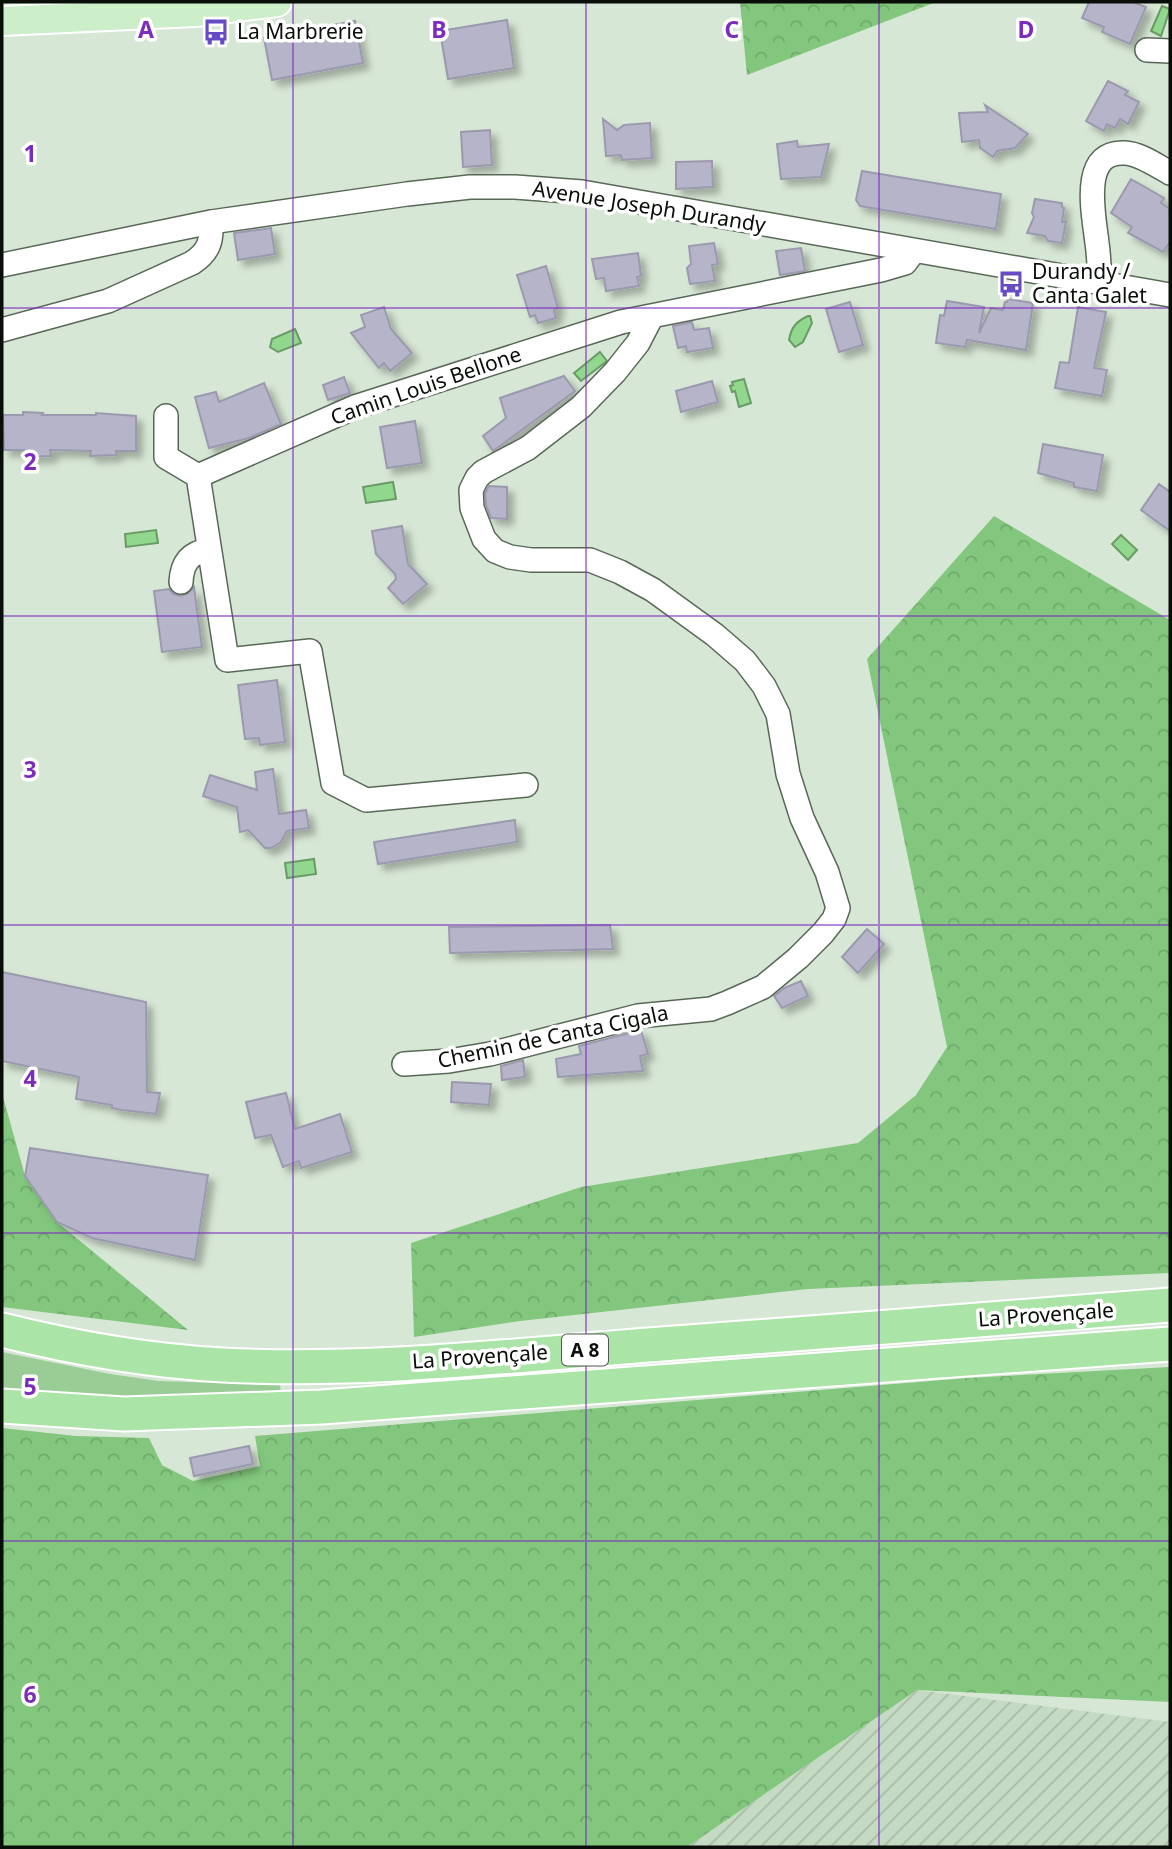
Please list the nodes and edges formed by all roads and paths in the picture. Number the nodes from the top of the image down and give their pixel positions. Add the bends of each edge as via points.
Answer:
1 (276, 2) edge
2 (2, 21) edge
3 (1147, 50) dead end
4 (1170, 51) edge
5 (1170, 173) edge
6 (211, 222) junction
7 (914, 251) junction
8 (2, 265) edge
9 (1100, 281) junction
10 (1170, 295) edge
11 (652, 316) junction
12 (2, 330) edge
13 (166, 416) dead end
14 (198, 476) junction
15 (208, 550) junction
16 (181, 582) dead end
17 (526, 785) dead end
18 (404, 1064) dead end
19 (1170, 1305) edge
20 (2, 1330) edge
21 (1170, 1344) edge
22 (2, 1406) edge

1 - 2 main road via 196,12
3 - 4 street
5 - 9 street via 1125,153 1113,153 1099,163 1093,177 1093,208
6 - 7 street, Avenue Joseph Durandy via 407,194 515,187 582,192
6 - 8 street, Avenue Joseph Durandy
6 - 12 street via 209,246 192,262 108,301
7 - 9 street, Avenue Joseph Durandy
7 - 11 street, Camin Louis Bellone via 905,263 880,270
9 - 10 street, Avenue Joseph Durandy
11 - 14 street, Camin Louis Bellone via 355,407
11 - 18 street, Chemin de Canta Cigala via 638,343 581,407 528,448 477,478 471,491 472,508 484,539 495,551 531,560 590,560 620,572 675,606 745,661 778,714 788,774 838,908 823,933 790,965 763,986 711,1009 638,1016 490,1054
13 - 14 street via 166,457
14 - 15 street
15 - 16 street via 192,554 185,562
15 - 17 street via 227,660 310,651 332,783 366,800
19 - 20 highway, La Provençale / A 8 via 475,1359 312,1366 222,1365 136,1357
21 - 22 highway, La Provençale / A 8 via 322,1407 124,1414

